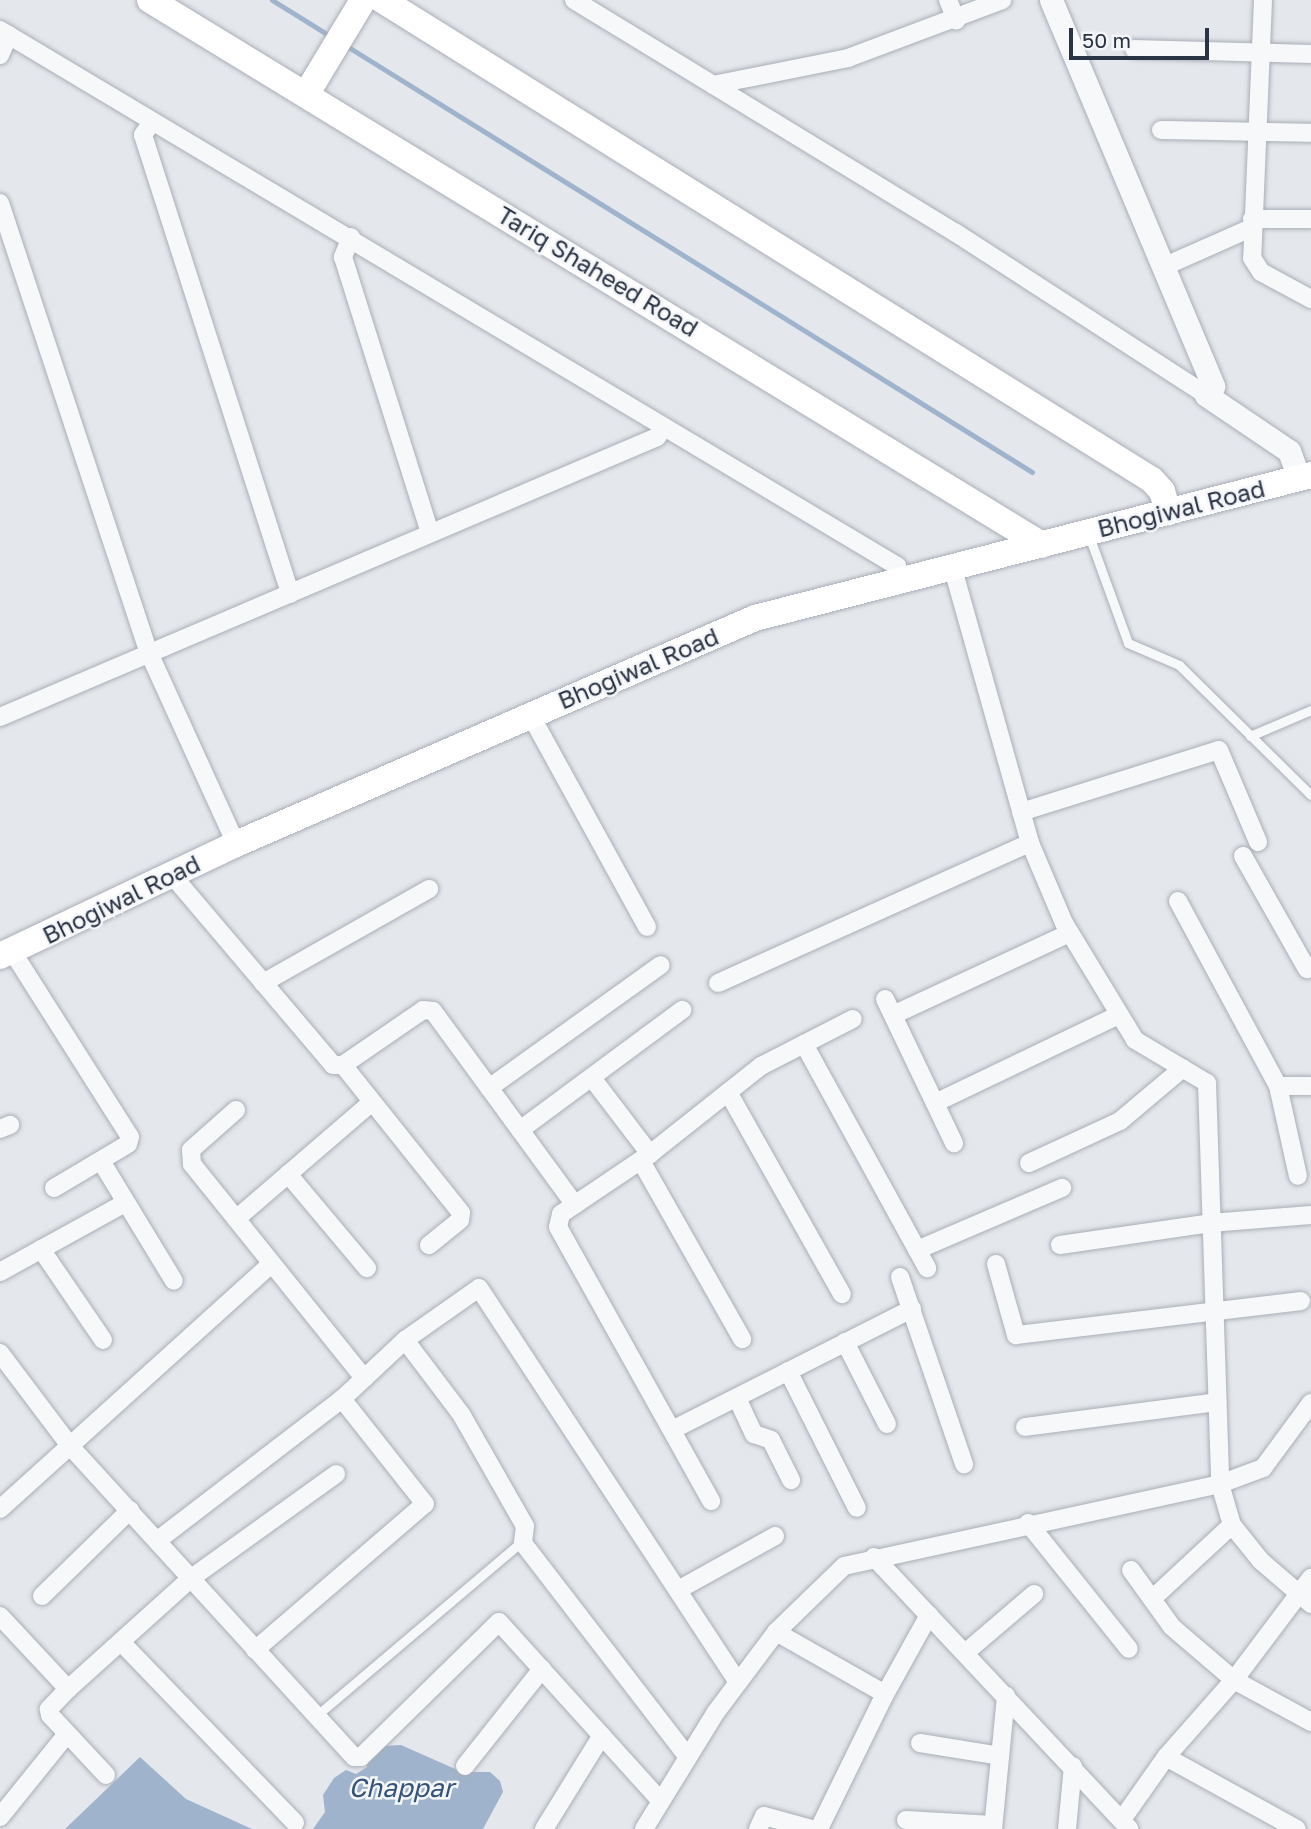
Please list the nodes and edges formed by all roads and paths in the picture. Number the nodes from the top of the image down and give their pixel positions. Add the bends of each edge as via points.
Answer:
1 (150, 0) edge
2 (363, 0) edge
3 (382, 0) edge
4 (948, 0) edge
5 (1002, 0) edge
6 (1051, 0) edge
7 (1263, 0) edge
8 (585, 3) edge
9 (956, 20) junction
10 (4, 33) edge
11 (1134, 49) dead end
12 (1261, 52) junction
13 (0, 54) edge
14 (1311, 54) edge
15 (713, 85) junction
16 (307, 93) junction
17 (152, 122) junction
18 (1161, 130) dead end
19 (1256, 133) junction
20 (1311, 133) edge
21 (0, 203) edge
22 (1311, 219) edge
23 (3, 224) edge
24 (1252, 224) junction
25 (351, 237) junction
26 (1163, 267) junction
27 (1311, 299) edge
28 (1206, 395) junction
29 (664, 427) junction
30 (1305, 476) edge
31 (1168, 512) junction
32 (1088, 532) junction
33 (430, 533) junction
34 (1042, 545) junction
35 (953, 569) junction
36 (902, 581) junction
37 (290, 594) junction
38 (149, 653) junction
39 (1311, 710) edge
40 (530, 714) junction
41 (0, 717) edge
42 (1250, 736) junction
43 (1311, 795) edge
44 (1021, 812) junction
45 (1258, 842) dead end
46 (1030, 843) junction
47 (236, 844) junction
48 (1243, 856) dead end
49 (172, 875) junction
50 (429, 890) dead end
51 (1178, 901) dead end
52 (647, 926) dead end
53 (1070, 933) junction
54 (6, 953) edge
55 (661, 965) dead end
56 (1310, 970) edge
57 (263, 982) junction
58 (718, 983) dead end
59 (682, 1010) dead end
60 (1119, 1015) junction
61 (853, 1019) dead end
62 (804, 1044) junction
63 (343, 1065) junction
64 (1183, 1068) junction
65 (592, 1077) junction
66 (1278, 1086) junction
67 (1311, 1086) edge
68 (489, 1088) junction
69 (729, 1092) junction
70 (372, 1102) junction
71 (935, 1103) junction
72 (236, 1110) dead end
73 (520, 1130) junction
74 (954, 1143) dead end
75 (645, 1157) junction
76 (101, 1161) junction
77 (1029, 1163) dead end
78 (288, 1174) junction
79 (1298, 1177) dead end
80 (54, 1188) dead end
81 (1062, 1188) dead end
82 (125, 1203) junction
83 (575, 1205) junction
84 (1311, 1216) edge
85 (236, 1219) junction
86 (1210, 1223) junction
87 (429, 1245) dead end
88 (1060, 1245) dead end
89 (41, 1250) junction
90 (917, 1250) junction
91 (271, 1264) junction
92 (996, 1264) dead end
93 (367, 1268) dead end
94 (927, 1268) dead end
95 (0, 1272) edge
96 (900, 1277) dead end
97 (174, 1281) dead end
98 (842, 1294) dead end
99 (1301, 1301) dead end
100 (912, 1309) junction
101 (1211, 1311) junction
102 (742, 1339) dead end
103 (103, 1340) dead end
104 (405, 1340) junction
105 (845, 1342) junction
106 (0, 1353) edge
107 (788, 1371) junction
108 (365, 1378) junction
109 (737, 1398) junction
110 (341, 1399) junction
111 (1217, 1402) junction
112 (1311, 1403) edge
113 (887, 1424) dead end
114 (1025, 1427) dead end
115 (671, 1430) junction
116 (70, 1446) junction
117 (964, 1464) dead end
118 (336, 1474) dead end
119 (791, 1480) dead end
120 (1220, 1484) junction
121 (711, 1501) dead end
122 (857, 1508) dead end
123 (0, 1509) edge
124 (130, 1510) junction
125 (1028, 1523) junction
126 (1232, 1525) junction
127 (775, 1536) dead end
128 (158, 1540) junction
129 (522, 1541) junction
130 (874, 1558) junction
131 (1131, 1570) dead end
132 (190, 1578) junction
133 (1311, 1578) edge
134 (678, 1590) junction
135 (1034, 1594) dead end
136 (42, 1596) dead end
137 (1152, 1599) junction
138 (1304, 1601) edge
139 (929, 1615) junction
140 (0, 1616) edge
141 (776, 1632) junction
142 (121, 1642) junction
143 (1129, 1649) dead end
144 (255, 1650) junction
145 (965, 1653) junction
146 (542, 1669) junction
147 (1234, 1680) junction
148 (738, 1683) junction
149 (68, 1689) junction
150 (1006, 1696) junction
151 (883, 1698) junction
152 (315, 1717) junction
153 (1311, 1722) edge
154 (67, 1734) junction
155 (601, 1735) junction
156 (920, 1743) dead end
157 (1000, 1756) junction
158 (688, 1757) junction
159 (1166, 1757) junction
160 (466, 1766) dead end
161 (1073, 1766) junction
162 (106, 1775) dead end
163 (661, 1801) junction
164 (0, 1817) edge
165 (906, 1820) dead end
166 (295, 1823) dead end
167 (1126, 1823) edge
168 (993, 1827) edge
169 (544, 1829) edge
170 (644, 1829) edge
171 (758, 1829) edge
172 (812, 1829) edge
173 (819, 1829) edge
174 (1067, 1829) edge
175 (1297, 1829) edge

1 - 16 main road, Tariq Shaheed Road
2 - 16 main road
3 - 31 main road via 1152,480 1162,491
4 - 9 street
5 - 9 street
6 - 26 street
7 - 12 street
8 - 15 street
9 - 15 street via 848,58
10 - 13 street
10 - 17 street
11 - 12 street
12 - 14 street
12 - 19 street
15 - 28 street via 956,233
16 - 34 main road, Tariq Shaheed Road
17 - 25 street
17 - 37 street via 143,135
18 - 19 street
19 - 20 street
19 - 24 street
21 - 23 street
22 - 24 street
23 - 38 street
24 - 26 street
24 - 27 street via 1252,258 1261,272
25 - 29 street
25 - 33 street via 343,257
26 - 28 street via 1213,386
28 - 30 street via 1289,451
29 - 33 street via 657,437
29 - 36 street via 897,566
30 - 31 main road, Bhogiwal Road
31 - 32 main road, Bhogiwal Road
32 - 34 main road, Bhogiwal Road
32 - 42 lane via 1128,643 1179,665
33 - 37 street
34 - 35 main road, Bhogiwal Road
35 - 36 main road, Bhogiwal Road
35 - 44 street
36 - 40 main road, Bhogiwal Road via 755,618
37 - 38 street
38 - 41 street
38 - 47 street
39 - 42 lane
40 - 47 main road, Bhogiwal Road
40 - 52 street
42 - 43 lane
44 - 45 street via 1219,750
44 - 46 street
46 - 53 street
46 - 58 street
47 - 49 main road, Bhogiwal Road
48 - 56 street
49 - 54 main road, Bhogiwal Road
49 - 57 street
50 - 57 street
51 - 66 street
53 - 60 street
53 - 71 street via 889,1007
54 - 76 street via 126,1127 128,1143
55 - 68 street
57 - 63 street via 333,1065
59 - 65 street
60 - 64 street via 1135,1040
60 - 71 street
61 - 62 street
62 - 69 street via 761,1066
62 - 90 street
63 - 68 street via 428,1009
63 - 70 street
64 - 77 street via 1119,1121
64 - 86 street via 1207,1083
65 - 73 street
65 - 75 street
66 - 67 street
66 - 79 street
68 - 73 street
69 - 75 street
69 - 98 street
70 - 78 street
70 - 87 street via 461,1213 460,1220
71 - 74 street
72 - 85 street via 189,1157
73 - 83 street
75 - 83 street
75 - 102 street
76 - 80 street
76 - 82 street
78 - 85 street
78 - 93 street
81 - 90 street
82 - 89 street
82 - 97 street
83 - 115 street via 561,1214 558,1227
84 - 86 street
85 - 91 street
86 - 88 street
86 - 101 street
89 - 95 street
89 - 103 street
90 - 94 street
91 - 108 street
91 - 116 street
92 - 101 street via 1016,1335
96 - 100 street
99 - 101 street
100 - 105 street
100 - 117 street
101 - 111 street
104 - 108 street
104 - 129 street via 461,1414 526,1526
104 - 134 street via 473,1289 484,1290
105 - 107 street
105 - 113 street
106 - 116 street
107 - 109 street
107 - 122 street
108 - 110 street
109 - 115 street
109 - 119 street via 754,1434 771,1440
110 - 128 street
110 - 144 street via 425,1504
111 - 114 street
111 - 120 street
112 - 120 street via 1263,1468
115 - 121 street
116 - 123 street
116 - 124 street
118 - 132 street
120 - 125 street
120 - 126 street
124 - 128 street
124 - 136 street
125 - 130 street
125 - 143 street
126 - 137 street
126 - 138 street
127 - 134 street
128 - 132 street
129 - 152 lane
129 - 158 street
130 - 139 street
130 - 141 street via 844,1566
131 - 137 street
132 - 142 street
132 - 144 street
133 - 138 street
134 - 148 street
135 - 145 street
137 - 147 street via 1172,1627
138 - 147 street
139 - 145 street
139 - 151 street
140 - 149 street
141 - 148 street
141 - 151 street via 885,1694
142 - 149 street
142 - 166 street
144 - 152 street
145 - 150 street
146 - 152 street via 499,1622 361,1757 354,1757
146 - 155 street
146 - 160 street
147 - 153 street
147 - 159 street
148 - 158 street
149 - 154 street via 49,1712
150 - 157 street
150 - 161 street
151 - 173 street
154 - 162 street
154 - 164 street
155 - 163 street
155 - 169 street
156 - 157 street
157 - 168 street
158 - 163 street
159 - 167 street
159 - 175 street
161 - 167 street
161 - 174 street
163 - 170 street
165 - 168 street
171 - 172 street via 764,1816

